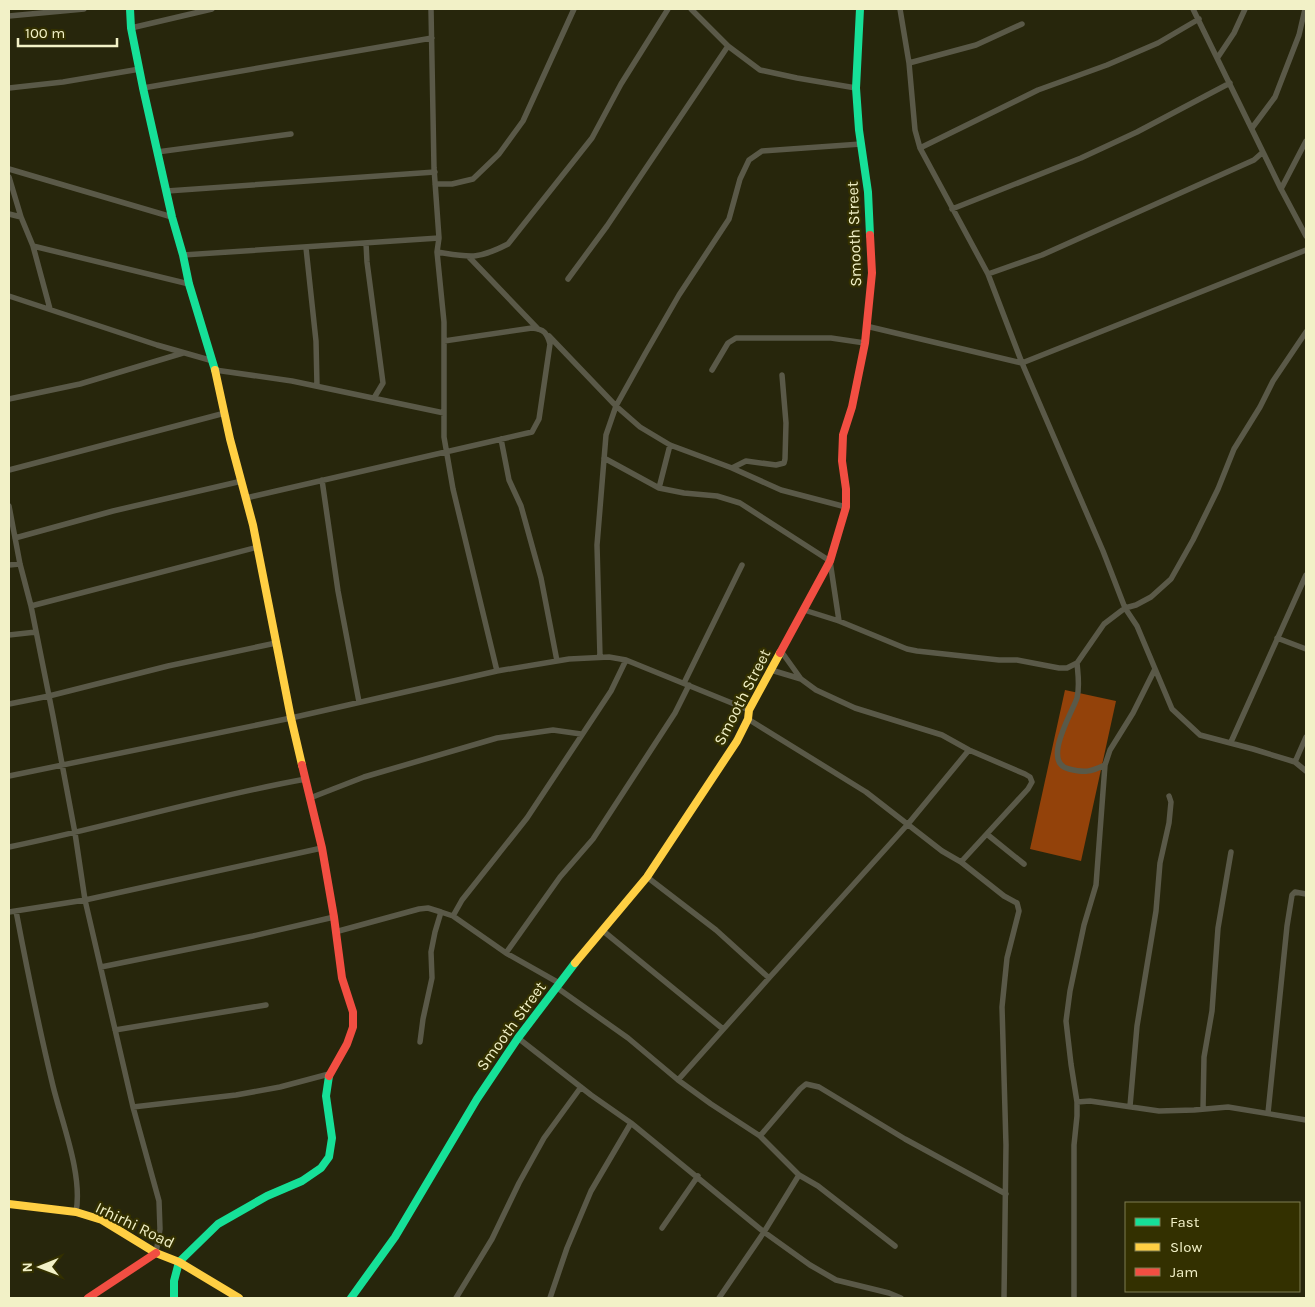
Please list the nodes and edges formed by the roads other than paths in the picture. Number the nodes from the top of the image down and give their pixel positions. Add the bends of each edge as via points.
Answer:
1 (84, 9) edge
2 (130, 9) edge
3 (212, 9) edge
4 (431, 9) edge
5 (574, 9) edge
6 (668, 9) edge
7 (690, 9) edge
8 (860, 9) edge
9 (900, 9) edge
10 (1194, 9) edge
11 (1245, 9) edge
12 (1305, 9) edge
13 (9, 16) edge
14 (1199, 19) junction
15 (1022, 24) dead end
16 (131, 28) junction
17 (432, 38) junction
18 (728, 46) junction
19 (1218, 57) junction
20 (909, 63) junction
21 (140, 69) junction
22 (1230, 82) junction
23 (9, 88) edge
24 (143, 88) junction
25 (856, 88) junction
26 (1252, 128) junction
27 (291, 134) dead end
28 (1306, 141) edge
29 (861, 144) junction
30 (920, 148) junction
31 (157, 152) junction
32 (1263, 152) junction
33 (9, 169) edge
34 (435, 172) junction
35 (9, 177) edge
36 (435, 184) junction
37 (1281, 189) junction
38 (167, 191) junction
39 (952, 209) junction
40 (9, 214) edge
41 (21, 217) junction
42 (172, 217) junction
43 (1306, 236) edge
44 (438, 238) junction
45 (366, 243) junction
46 (33, 246) junction
47 (306, 248) junction
48 (1306, 250) edge
49 (436, 252) junction
50 (183, 255) junction
51 (469, 257) junction
52 (988, 274) junction
53 (568, 279) dead end
54 (189, 284) junction
55 (9, 296) edge
56 (50, 309) junction
57 (866, 326) junction
58 (538, 329) junction
59 (1306, 332) edge
60 (548, 335) junction
61 (444, 341) junction
62 (864, 343) junction
63 (182, 353) junction
64 (213, 361) junction
65 (1022, 363) junction
66 (215, 370) junction
67 (712, 370) dead end
68 (782, 375) dead end
69 (317, 386) junction
70 (374, 398) junction
71 (9, 399) edge
72 (616, 406) junction
73 (224, 412) junction
74 (444, 414) junction
75 (502, 439) junction
76 (670, 445) junction
77 (446, 451) junction
78 (604, 458) junction
79 (732, 468) junction
80 (9, 470) edge
81 (322, 480) junction
82 (242, 481) junction
83 (659, 488) junction
84 (246, 498) junction
85 (9, 506) edge
86 (846, 507) junction
87 (15, 538) junction
88 (258, 547) junction
89 (830, 561) junction
90 (20, 564) junction
91 (742, 564) dead end
92 (9, 565) edge
93 (1306, 575) edge
94 (31, 606) junction
95 (1125, 608) junction
96 (804, 610) junction
97 (839, 621) junction
98 (36, 632) junction
99 (9, 635) edge
100 (1277, 638) junction
101 (276, 643) junction
102 (1306, 648) edge
103 (781, 651) junction
104 (600, 657) junction
105 (626, 660) junction
106 (557, 661) junction
107 (1077, 664) junction
108 (1155, 669) junction
109 (771, 670) junction
110 (497, 671) junction
111 (801, 679) junction
112 (686, 684) junction
113 (49, 696) junction
114 (359, 702) junction
115 (9, 704) edge
116 (750, 710) junction
117 (291, 718) junction
118 (748, 719) junction
119 (581, 734) junction
120 (1306, 737) edge
121 (1231, 742) junction
122 (969, 750) junction
123 (1295, 762) junction
124 (62, 764) junction
125 (1105, 765) junction
126 (1306, 770) edge
127 (9, 776) edge
128 (306, 779) junction
129 (1169, 796) dead end
130 (310, 798) junction
131 (908, 824) junction
132 (75, 834) junction
133 (988, 835) junction
134 (9, 847) edge
135 (322, 848) junction
136 (1231, 852) dead end
137 (961, 862) junction
138 (1024, 864) dead end
139 (648, 877) junction
140 (1306, 894) edge
141 (84, 900) junction
142 (16, 911) junction
143 (9, 912) edge
144 (441, 912) junction
145 (453, 916) junction
146 (334, 917) junction
147 (602, 930) junction
148 (335, 932) junction
149 (506, 953) junction
150 (101, 967) junction
151 (769, 978) junction
152 (558, 985) junction
153 (266, 1005) dead end
154 (723, 1029) junction
155 (115, 1030) junction
156 (518, 1038) junction
157 (420, 1042) dead end
158 (329, 1074) junction
159 (678, 1080) junction
160 (581, 1087) junction
161 (1077, 1102) junction
162 (1130, 1106) junction
163 (133, 1107) junction
164 (1203, 1109) junction
165 (1268, 1113) junction
166 (1306, 1120) edge
167 (631, 1123) junction
168 (760, 1136) junction
169 (799, 1175) junction
170 (698, 1176) junction
171 (1006, 1194) junction
172 (9, 1204) edge
173 (76, 1212) junction
174 (662, 1228) dead end
175 (764, 1232) junction
176 (895, 1246) dead end
177 (156, 1252) junction
178 (179, 1262) junction
179 (881, 1291) junction
180 (88, 1298) edge
181 (174, 1298) edge
182 (239, 1298) edge
183 (351, 1298) edge
184 (456, 1298) edge
185 (550, 1298) edge
186 (719, 1298) edge
187 (879, 1298) edge
188 (901, 1298) edge
189 (1004, 1298) edge
190 (1074, 1298) edge

1 - 13 street
2 - 16 street
3 - 16 street
4 - 17 street
5 - 36 street via 523,121 499,154 474,179
6 - 51 street via 592,138 556,185 508,244 488,254
7 - 18 street
8 - 25 street, Smooth Street
9 - 20 street
10 - 14 street
11 - 19 street
12 - 26 street via 1299,36 1275,97
14 - 19 street
14 - 30 street via 1158,43 1038,90
15 - 20 street via 976,45
16 - 21 street
17 - 24 street
17 - 34 street
18 - 25 street via 760,70
18 - 53 street
19 - 22 street
20 - 30 street via 915,130
21 - 23 street
21 - 24 street
22 - 26 street
22 - 39 street via 1137,132
24 - 31 street
25 - 29 street, Smooth Street
26 - 32 street
27 - 31 street
28 - 37 street
29 - 57 street, Smooth Street via 868,192 872,273
29 - 72 street via 762,151 749,160 729,219 679,296
30 - 39 street
31 - 38 street
32 - 37 street
32 - 52 street via 1254,160 1042,255
33 - 42 street
34 - 36 street
34 - 38 street
35 - 41 street
36 - 44 street
37 - 43 street
38 - 42 street
39 - 52 street
40 - 41 street
41 - 46 street
42 - 50 street
44 - 45 street
44 - 49 street
45 - 47 street
45 - 70 street via 382,384
46 - 54 street
46 - 56 street
47 - 50 street
47 - 69 street via 316,341
48 - 65 street
49 - 51 street
49 - 61 street
50 - 54 street
51 - 58 street
52 - 65 street
54 - 64 street
55 - 56 street
56 - 63 street
57 - 62 street, Smooth Street
57 - 65 street
58 - 60 street
58 - 61 street
59 - 95 street via 1234,448 1194,540 1171,579 1151,597
60 - 72 street
60 - 75 street via 550,344 538,419 532,432
61 - 74 street
62 - 67 street via 816,337 736,338 728,342
62 - 86 street, Smooth Street via 852,407 843,435
63 - 64 street
63 - 71 street via 80,384
64 - 66 street
65 - 95 street
66 - 69 street
66 - 73 street
68 - 79 street via 786,424 784,463 746,462
69 - 70 street
70 - 74 street
72 - 76 street via 640,427
72 - 78 street via 606,435
73 - 80 street
73 - 82 street
74 - 77 street
75 - 77 street
75 - 106 street via 510,480 521,506 541,578
76 - 79 street
76 - 83 street
77 - 81 street
77 - 110 street
78 - 83 street
78 - 104 street via 597,545
79 - 86 street via 781,490
81 - 84 street
81 - 114 street
82 - 84 street
82 - 87 street
83 - 89 street via 717,496 740,503
84 - 88 street
85 - 87 street
86 - 89 street, Smooth Street
87 - 90 street
88 - 94 street
88 - 101 street
89 - 96 street, Smooth Street
89 - 97 street
90 - 92 street
90 - 94 street
91 - 112 street
93 - 100 street
94 - 98 street
95 - 107 street via 1104,624
95 - 108 street via 1137,626
96 - 97 street
96 - 103 street, Smooth Street
97 - 107 street via 916,651 1025,661 1059,668
98 - 99 street
98 - 113 street
100 - 102 street
100 - 121 street
101 - 113 street
101 - 117 street
103 - 109 street, Smooth Street
103 - 111 street
104 - 105 street
104 - 106 street
105 - 112 street
105 - 119 street via 611,691
106 - 110 street
107 - 125 street via 1079,685 1063,728 1057,757 1062,767 1083,772
108 - 121 street via 1172,709 1200,736
108 - 125 street
109 - 111 street
109 - 116 street, Smooth Street
110 - 114 street
111 - 122 street via 816,690 855,708 942,735
112 - 116 street
112 - 149 street via 674,713 593,839 560,876
113 - 115 street
113 - 124 street
114 - 117 street
116 - 118 street, Smooth Street
117 - 124 street
117 - 128 street
118 - 131 street via 866,792
118 - 139 street, Smooth Street
119 - 130 street via 553,730 497,738 364,777
119 - 145 street via 527,818
120 - 123 street
121 - 123 street
122 - 131 street
122 - 133 street via 1026,774 1032,780
123 - 126 street
124 - 127 street
124 - 132 street
125 - 161 street via 1096,885 1084,925 1066,1021
128 - 130 street
128 - 132 street via 145,814
129 - 162 street via 1170,823 1160,863 1156,911 1137,1026
130 - 135 street
131 - 137 street
131 - 151 street
132 - 134 street
132 - 141 street
133 - 137 street
133 - 138 street
135 - 141 street
135 - 146 street
136 - 164 street via 1218,928 1212,1012 1204,1057
137 - 171 street via 1017,904 1019,911 1007,958 1002,1007
139 - 147 street, Smooth Street
139 - 151 street via 716,930
140 - 165 street via 1295,892 1292,895
141 - 142 street
141 - 150 street
142 - 143 street
142 - 173 street via 33,998 68,1140 78,1200
144 - 145 street
144 - 148 street via 419,908
144 - 157 street via 431,952 432,978
145 - 149 street
146 - 148 street
146 - 150 street
147 - 152 street, Smooth Street
147 - 154 street
148 - 158 street via 342,978 353,1012 353,1027 348,1044
149 - 152 street
150 - 155 street
151 - 154 street
152 - 156 street, Smooth Street
152 - 159 street
153 - 155 street
154 - 159 street
155 - 163 street
156 - 160 street
156 - 183 street, Smooth Street via 477,1099 394,1238
158 - 163 street via 236,1095
158 - 178 street via 326,1096 332,1138 329,1157 321,1168 218,1224
159 - 168 street
160 - 167 street
160 - 184 street via 544,1138 492,1240
161 - 162 street
161 - 190 street
162 - 164 street via 1159,1111
163 - 177 street via 158,1201 160,1229
164 - 165 street via 1228,1106
165 - 166 street
167 - 170 street
167 - 185 street via 591,1191
168 - 169 street
168 - 171 street via 800,1089 806,1084 811,1085
169 - 175 street
169 - 176 street
170 - 174 street
170 - 175 street
171 - 189 street
172 - 173 street, Irhirhi Road
173 - 177 street, Irhirhi Road via 102,1220
175 - 179 street via 836,1280
175 - 186 street
177 - 178 street, Irhirhi Road
177 - 180 street
178 - 181 street
178 - 182 street, Irhirhi Road
179 - 187 street
179 - 188 street

